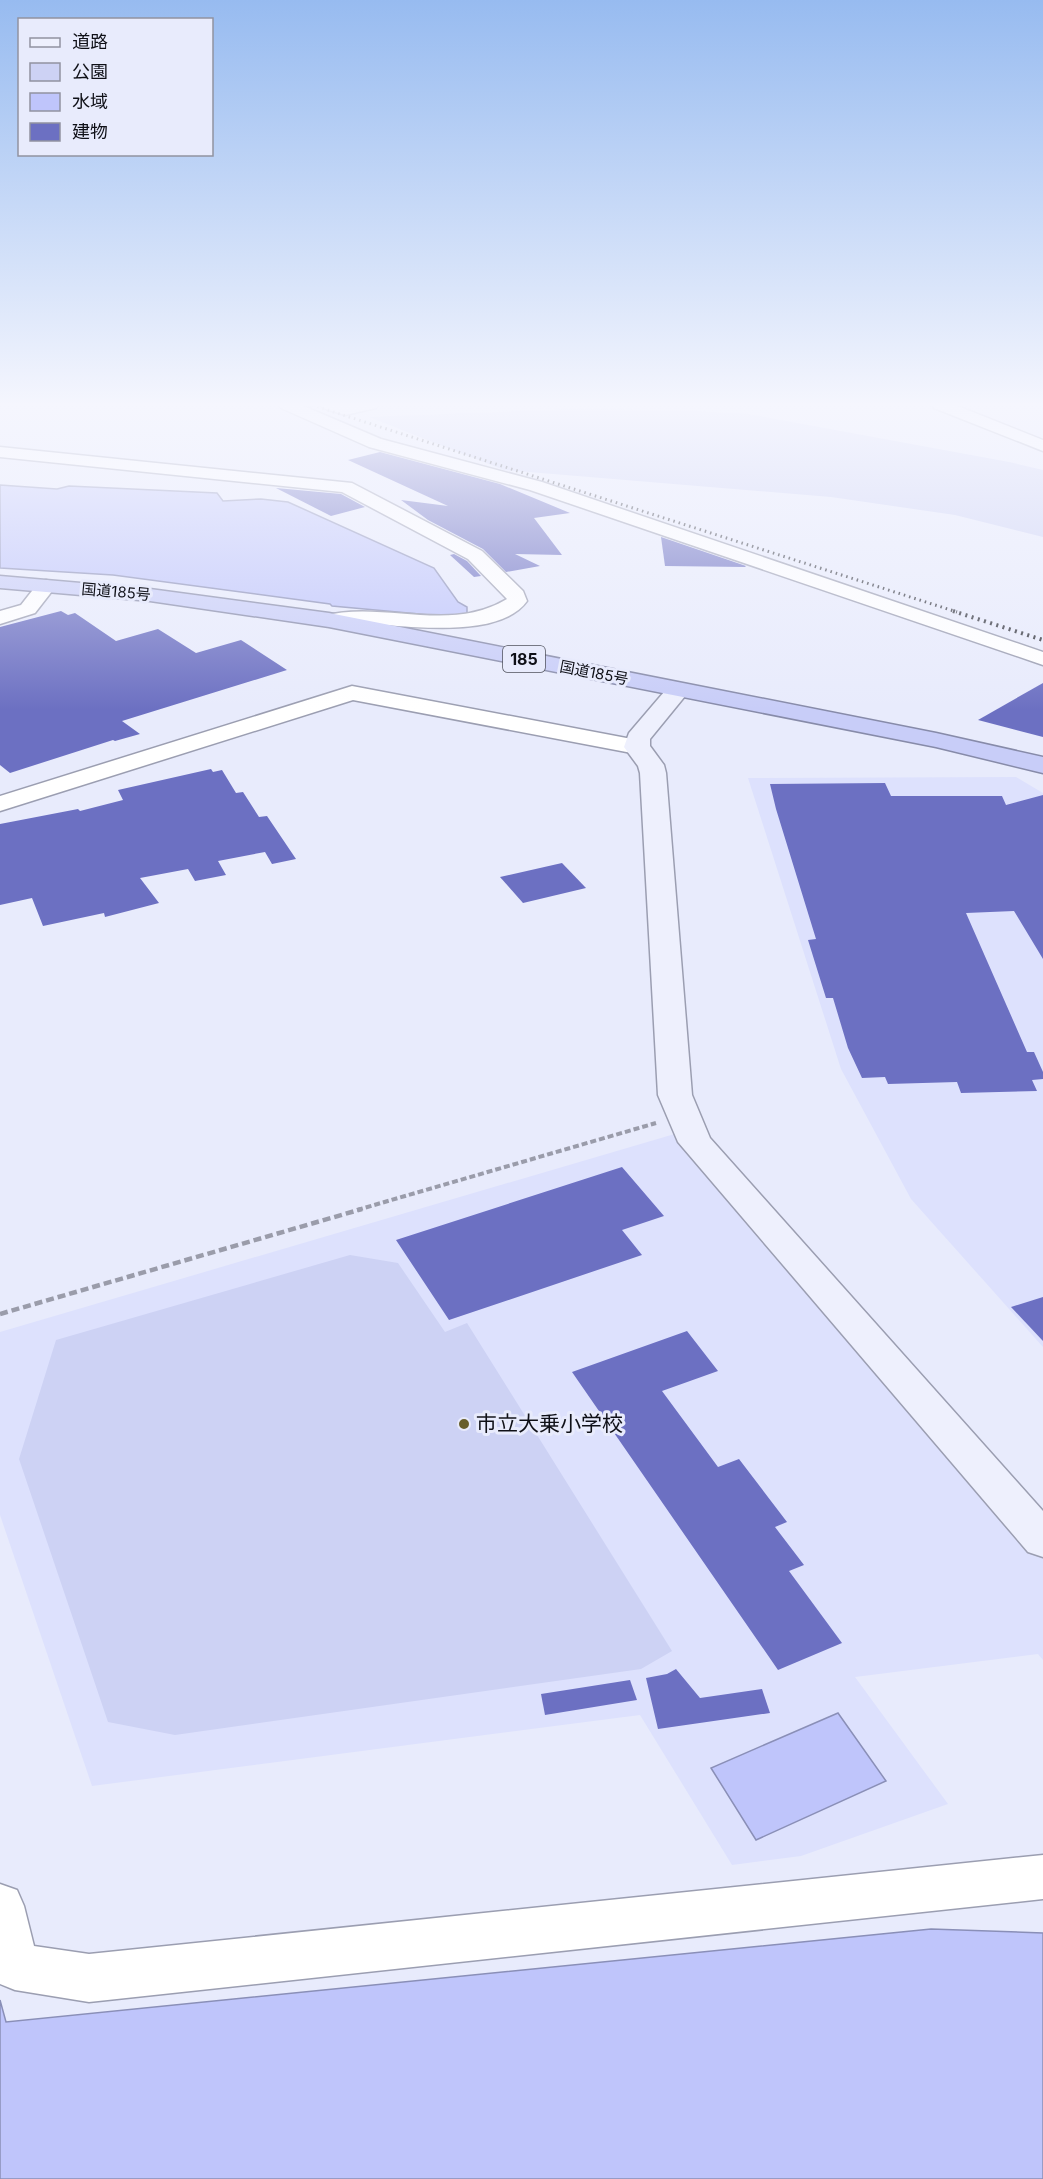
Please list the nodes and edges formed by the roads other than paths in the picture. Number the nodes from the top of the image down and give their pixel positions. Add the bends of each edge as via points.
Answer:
1 (383, 507) edge
2 (599, 507) edge
3 (0, 582) edge
4 (46, 586) junction
5 (0, 618) edge
6 (329, 620) junction
7 (1043, 659) edge
8 (678, 690) junction
9 (637, 747) junction
10 (1043, 765) edge
11 (0, 804) edge
12 (1043, 1540) edge
13 (1043, 1877) edge
14 (0, 1906) edge

1 - 6 street via 475,555 518,601 500,612 460,623 351,616
2 - 7 street
3 - 4 highway, 国道185号 / 185
4 - 5 street via 28,609
4 - 6 highway, 国道185号 / 185 via 215,603
6 - 8 highway, 国道185号 / 185
8 - 9 street via 639,738
8 - 10 highway, 国道185号 / 185
9 - 11 street via 352,693
9 - 12 street via 653,773 675,1095 695,1142
13 - 14 street via 89,1978 15,1967

